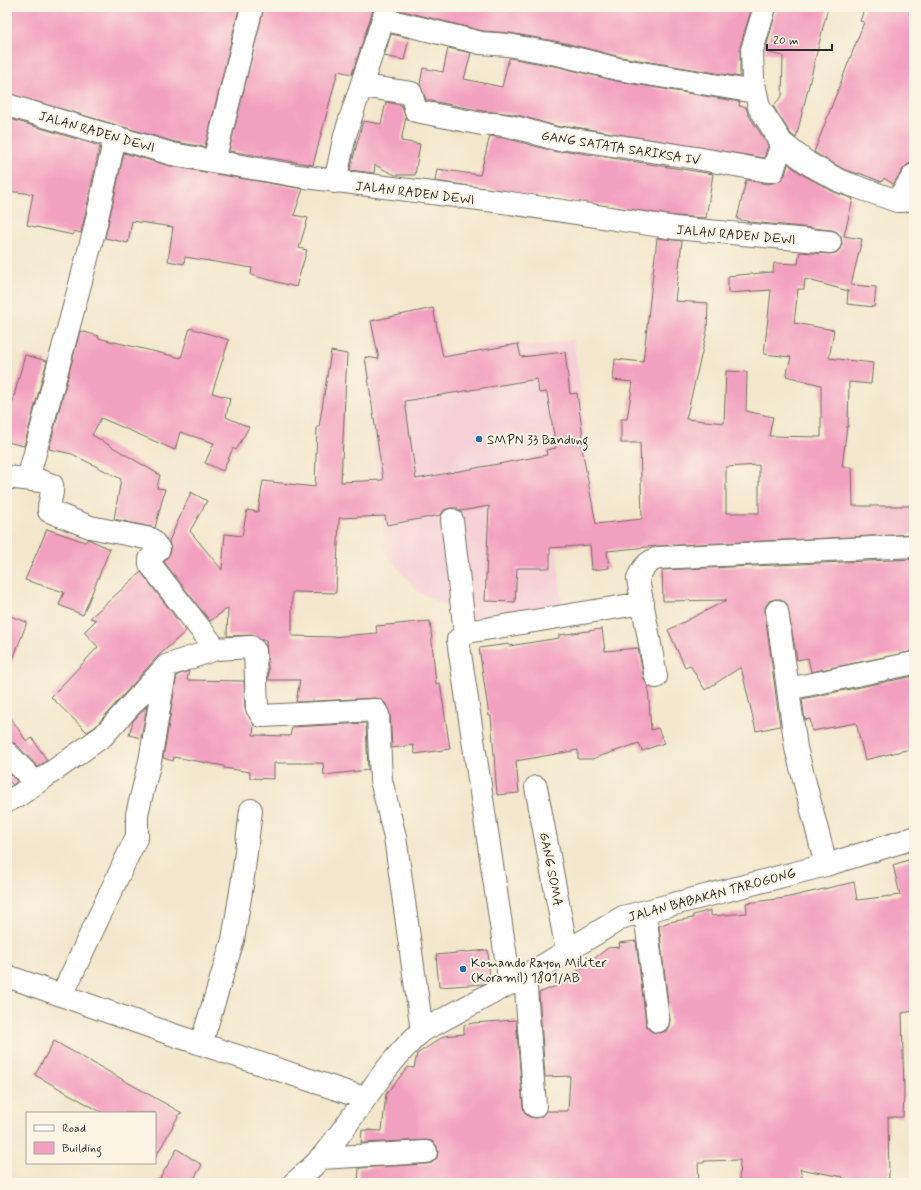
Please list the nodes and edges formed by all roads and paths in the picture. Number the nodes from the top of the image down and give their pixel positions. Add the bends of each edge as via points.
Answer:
1 (252, 7) edge
2 (765, 7) edge
3 (385, 13) edge
4 (362, 86) junction
5 (755, 92) junction
6 (7, 105) edge
7 (115, 137) junction
8 (782, 143) junction
9 (214, 161) junction
10 (914, 175) edge
11 (335, 182) junction
12 (906, 199) edge
13 (830, 242) dead end
14 (17, 478) edge
15 (452, 520) dead end
16 (914, 546) edge
17 (644, 603) junction
18 (777, 611) dead end
19 (465, 633) junction
20 (216, 649) junction
21 (914, 663) edge
22 (166, 666) junction
23 (656, 677) dead end
24 (788, 689) junction
25 (7, 753) edge
26 (36, 783) junction
27 (536, 787) dead end
28 (7, 801) edge
29 (251, 810) dead end
30 (914, 838) edge
31 (826, 865) junction
32 (645, 912) junction
33 (567, 951) junction
34 (7, 976) edge
35 (518, 980) junction
36 (62, 995) junction
37 (658, 1021) dead end
38 (422, 1031) junction
39 (201, 1044) junction
40 (364, 1098) junction
41 (535, 1106) dead end
42 (426, 1152) dead end
43 (320, 1158) junction
44 (294, 1183) edge

1 - 9 street
2 - 5 street via 752,50
3 - 4 street
3 - 5 street via 481,43 508,45 618,69
4 - 8 street, GANG SATATA SARIKSA IV via 411,93 416,111 512,127 560,140 567,138 768,171 773,171
4 - 11 street via 345,135
5 - 8 street via 759,107
6 - 7 street, JALAN RADEN DEWI
7 - 9 street, JALAN RADEN DEWI via 172,154
7 - 14 street via 94,232
8 - 12 street via 808,164 840,181
9 - 11 street, JALAN RADEN DEWI
10 - 12 street
11 - 13 street, JALAN RADEN DEWI via 503,202 675,228
14 - 20 street via 52,485 49,511 90,527 151,539 159,549 150,559 150,564
15 - 19 street
16 - 17 street via 658,558 641,571 638,579
17 - 19 street
17 - 23 street
18 - 24 street
19 - 35 street via 459,637 457,645
20 - 22 street
20 - 38 street via 251,647 256,651 257,708 262,716 375,710 378,715 382,780 395,837
21 - 24 street
22 - 26 street via 103,736
22 - 36 street via 150,761 136,814 137,836
24 - 31 street via 796,748
25 - 26 street
26 - 28 street
27 - 33 street, GANG SOMA
29 - 39 street via 233,940
30 - 31 street, JALAN BABAKAN TAROGONG
31 - 32 street, JALAN BABAKAN TAROGONG
32 - 33 street, JALAN BABAKAN TAROGONG via 623,917
32 - 37 street
33 - 35 street, JALAN BABAKAN TAROGONG
34 - 36 street
35 - 38 street, JALAN BABAKAN TAROGONG
35 - 41 street
36 - 39 street
38 - 40 street, JALAN BABAKAN TAROGONG via 409,1042
39 - 40 street
40 - 43 street, JALAN BABAKAN TAROGONG
42 - 43 street
43 - 44 street, JALAN BABAKAN TAROGONG

